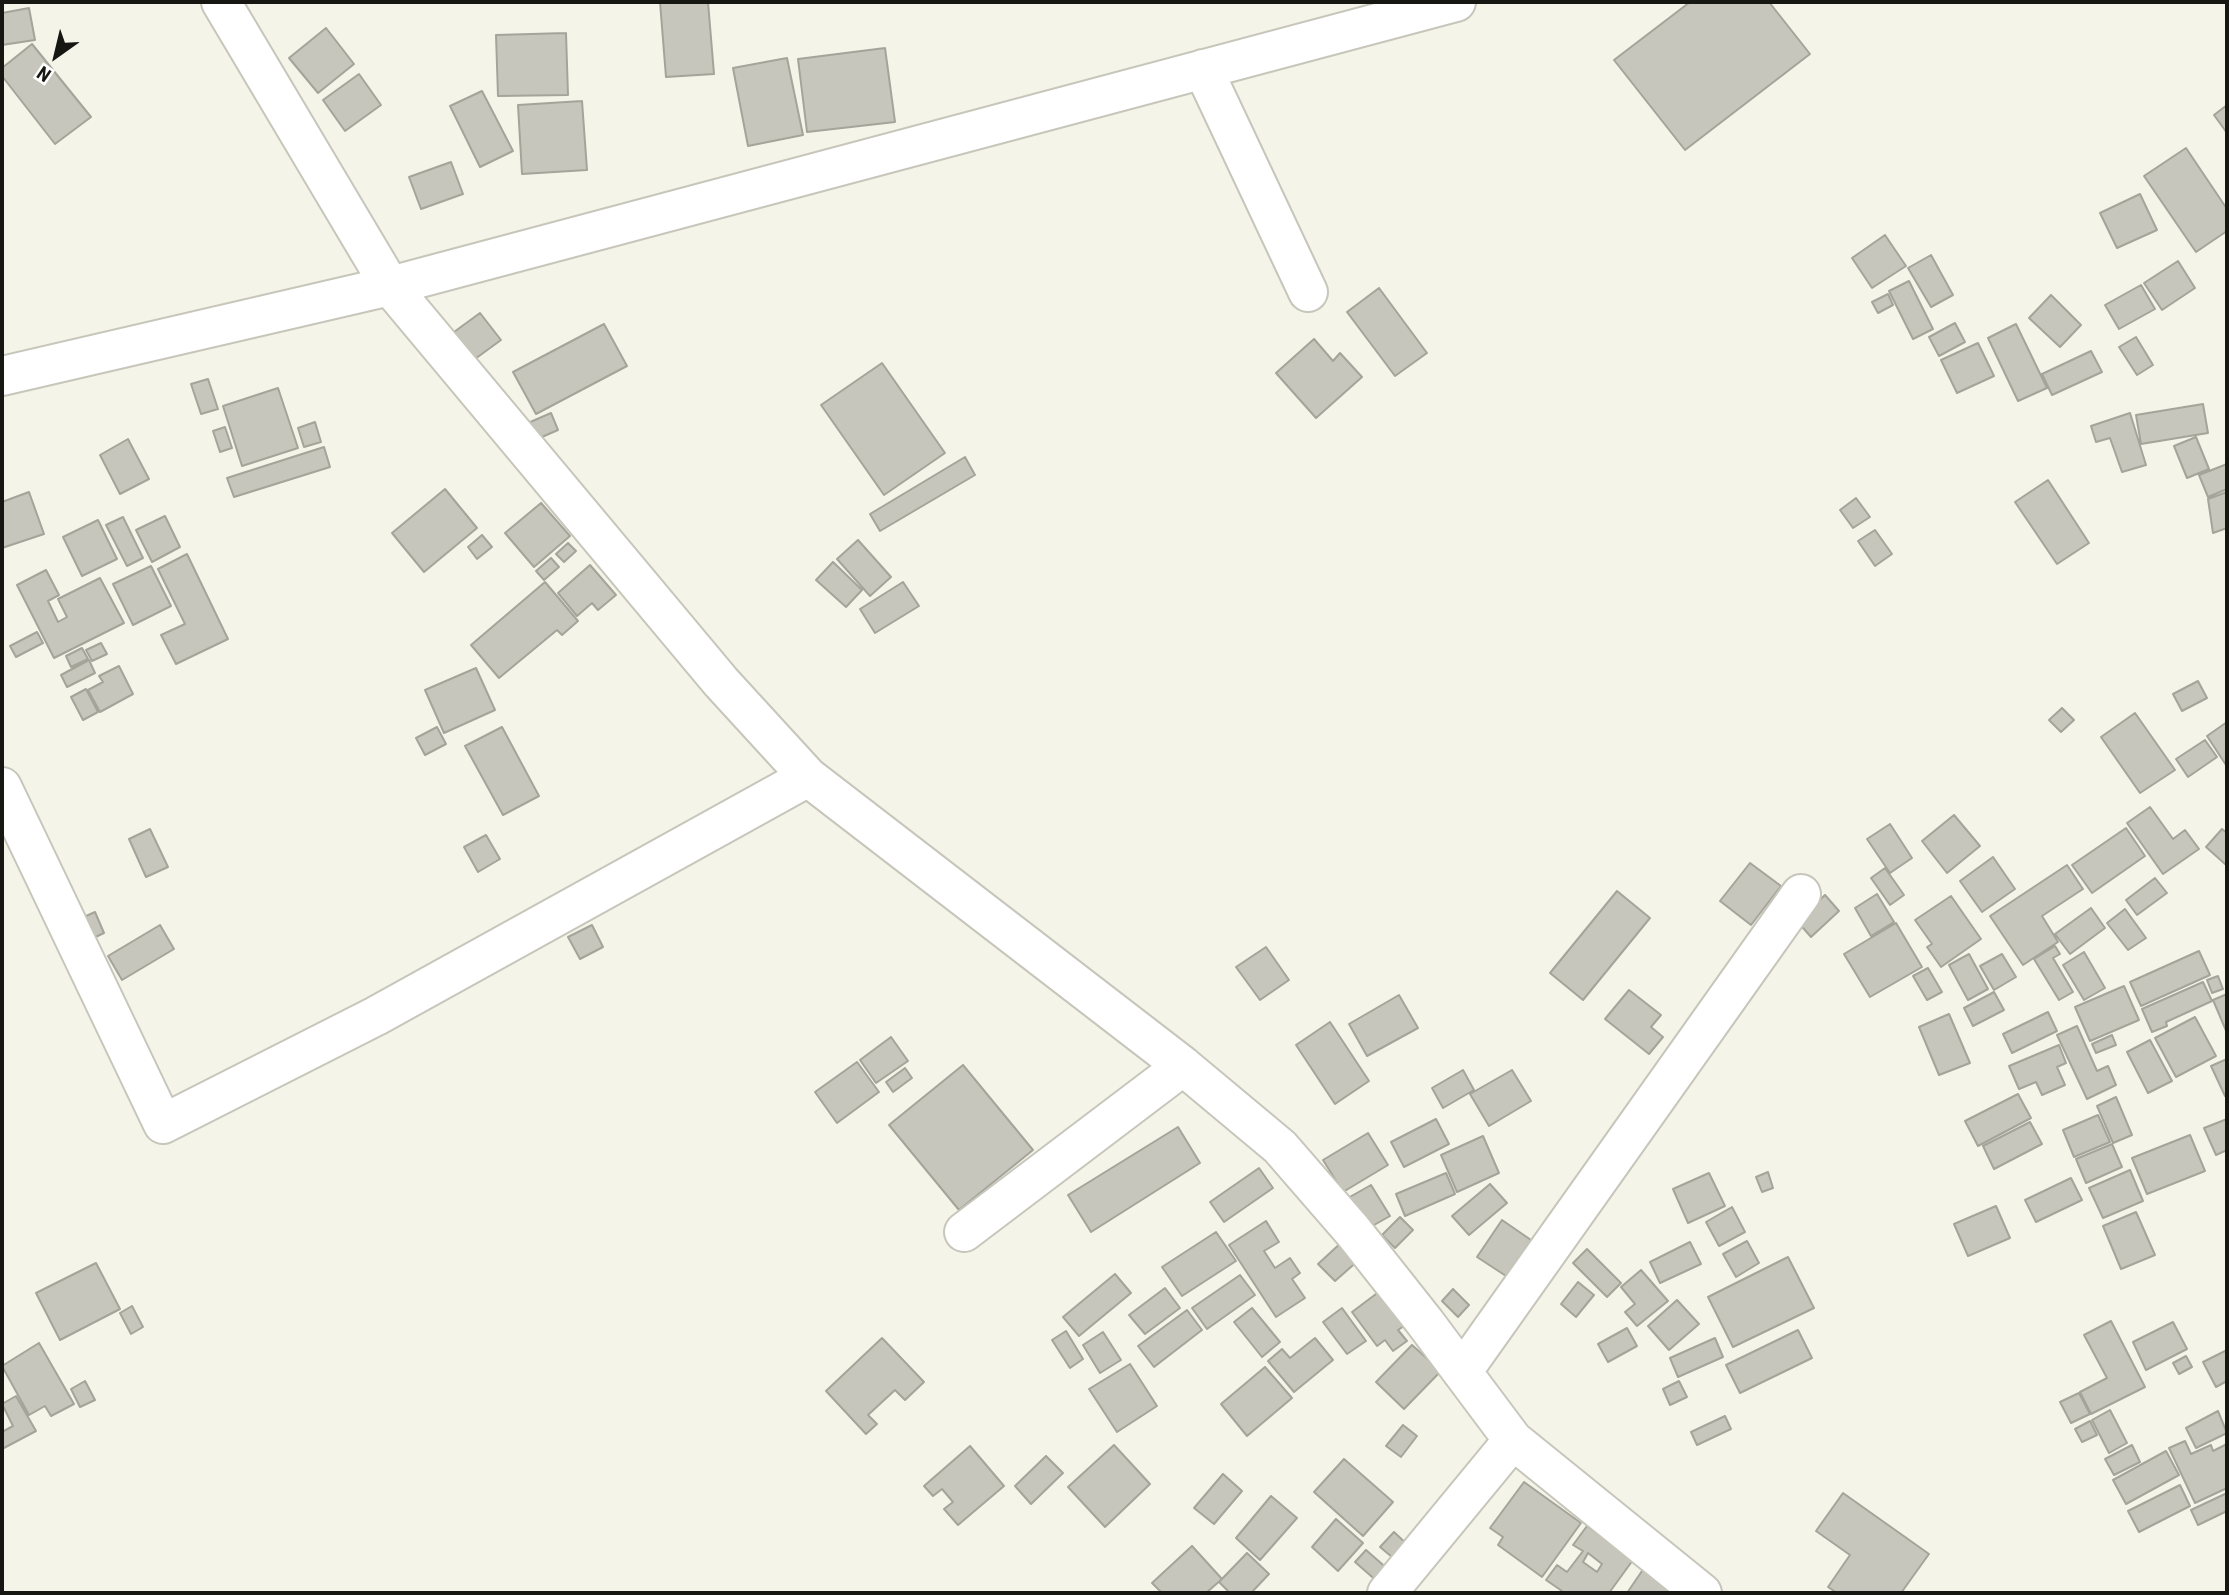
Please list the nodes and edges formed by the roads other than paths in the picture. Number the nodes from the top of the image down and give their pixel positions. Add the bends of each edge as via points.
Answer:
1 (221, 2) edge
2 (1456, 2) edge
3 (1203, 69) junction
4 (390, 286) junction
5 (1308, 292) dead end
6 (2, 376) edge
7 (808, 777) junction
8 (2, 787) edge
9 (1801, 894) dead end
10 (1183, 1066) junction
11 (964, 1232) dead end
12 (1462, 1372) junction
13 (1513, 1440) junction
14 (1387, 1593) edge
15 (1702, 1593) edge

1 - 4 street
2 - 3 street
3 - 4 street
3 - 5 street
4 - 6 street
4 - 7 street via 721,682
7 - 8 street via 376,1016 163,1124
7 - 10 street
9 - 12 street
10 - 11 street
10 - 12 street via 1280,1147 1352,1230
12 - 13 street
13 - 14 street
13 - 15 street

